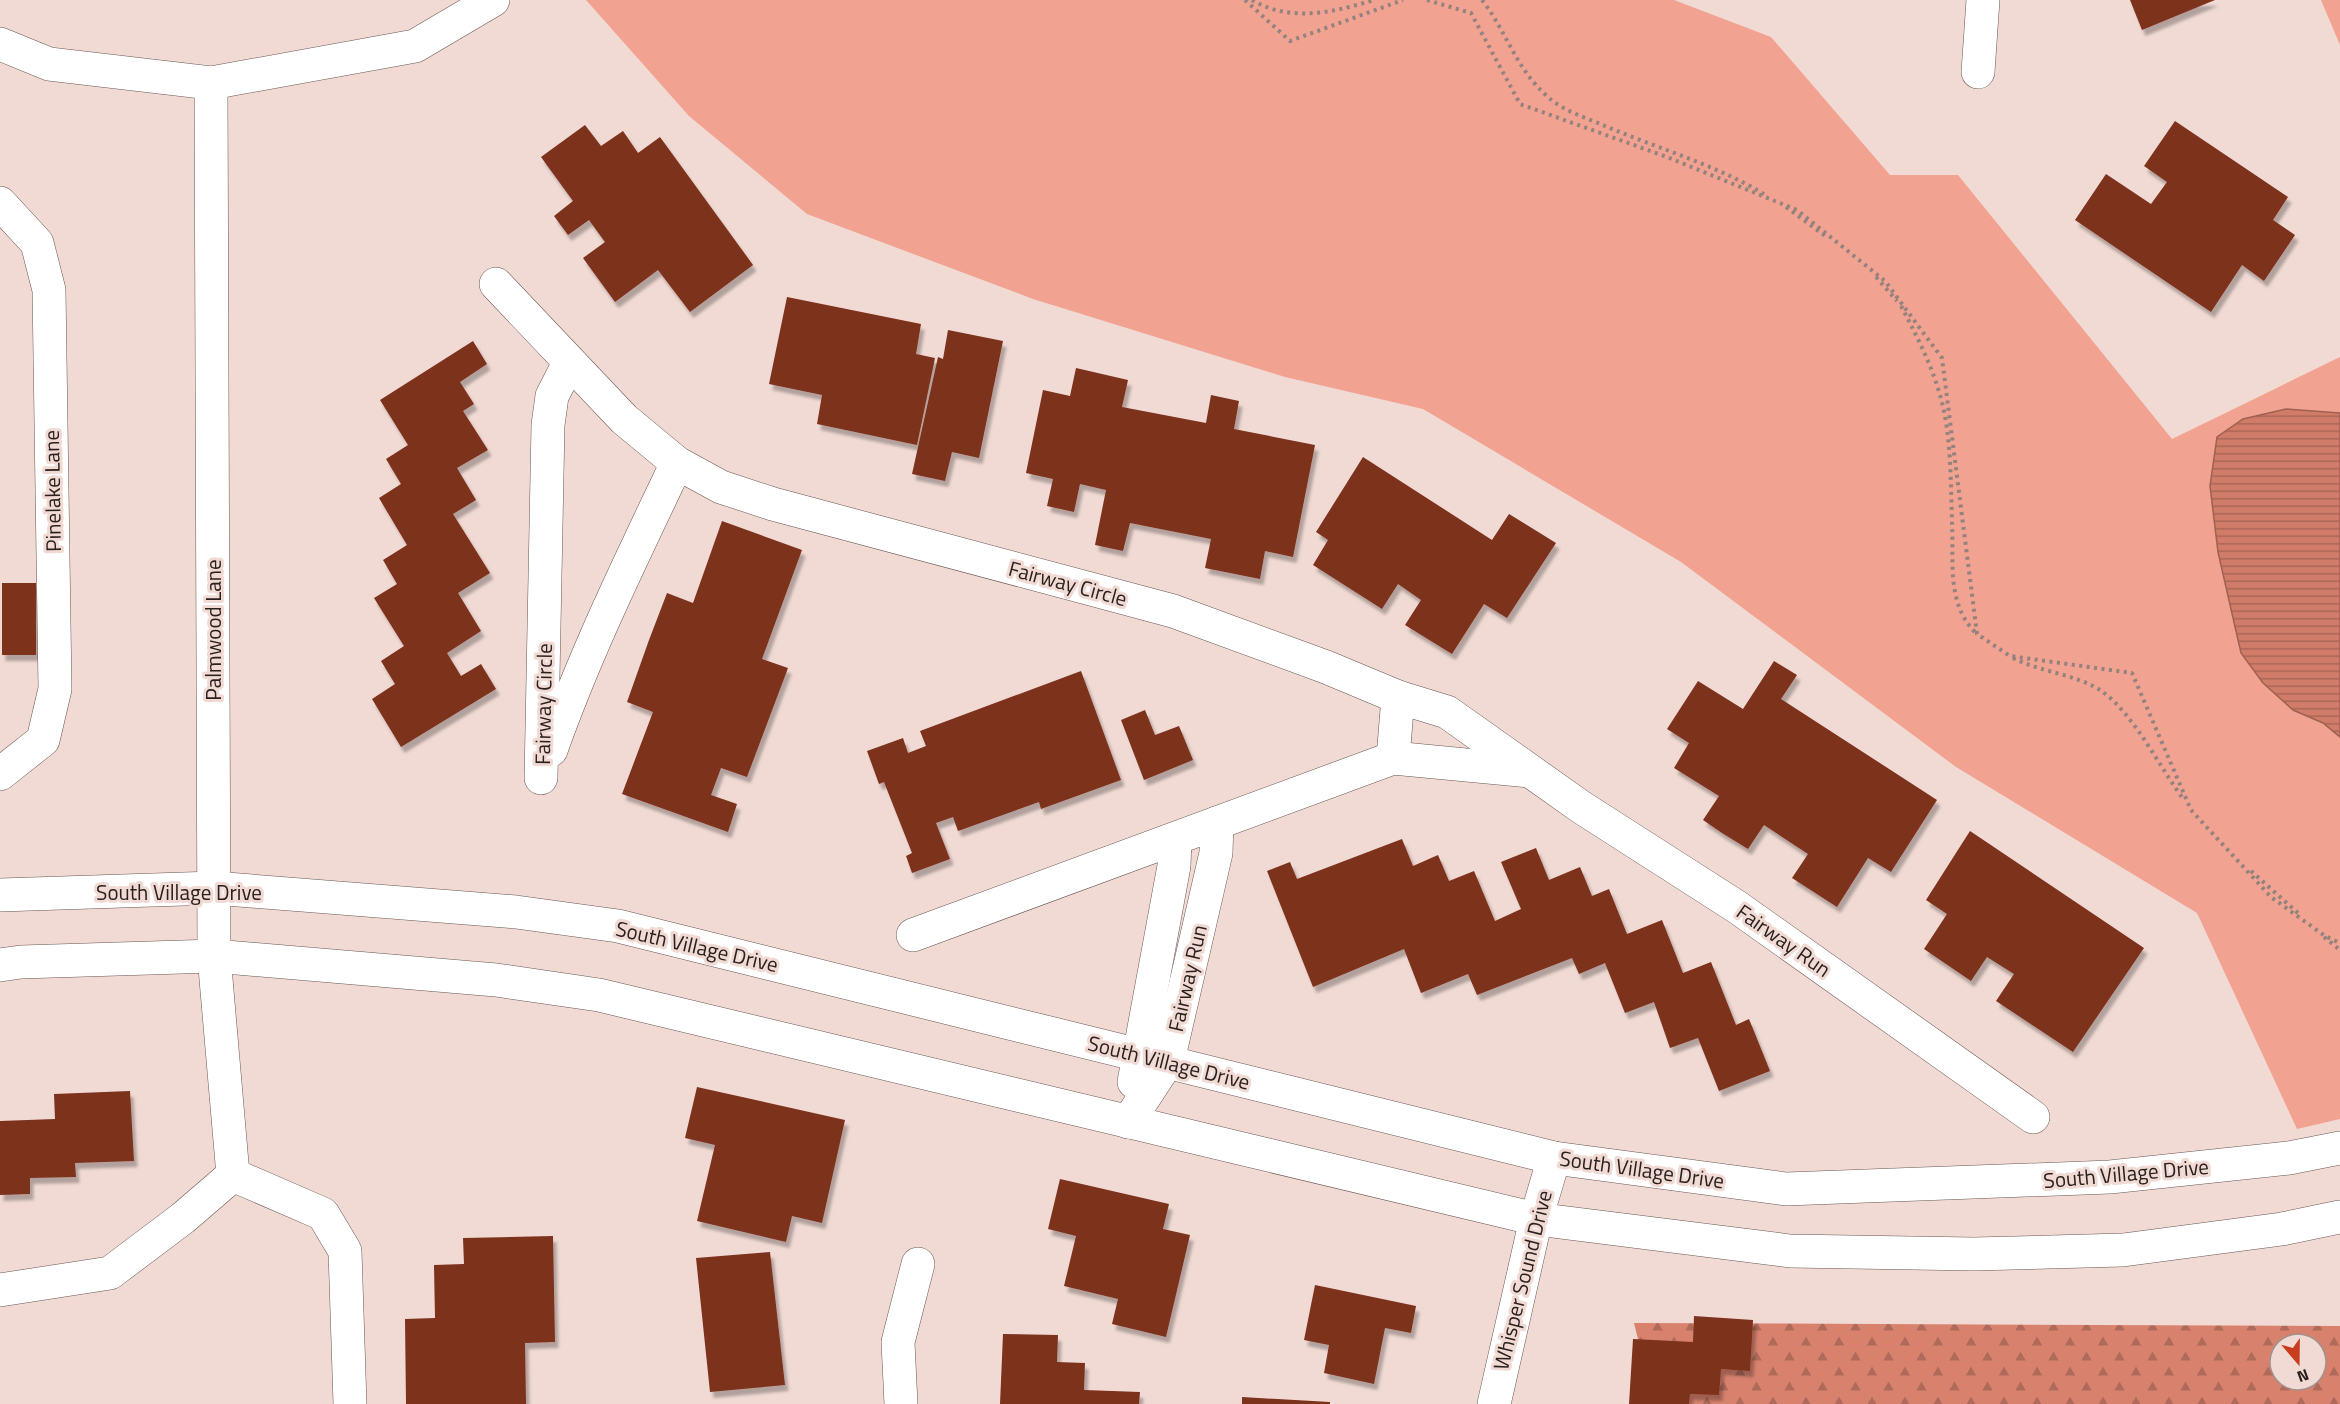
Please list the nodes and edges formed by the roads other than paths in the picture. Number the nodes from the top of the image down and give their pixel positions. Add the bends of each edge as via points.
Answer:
1 (493, 0) edge
2 (1983, 0) edge
3 (0, 44) edge
4 (1978, 72) dead end
5 (211, 83) junction
6 (0, 203) edge
7 (496, 284) dead end
8 (569, 363) junction
9 (677, 464) junction
10 (1398, 697) junction
11 (1393, 758) junction
12 (1529, 771) junction
13 (0, 774) edge
14 (1217, 823) junction
15 (1174, 839) junction
16 (214, 888) junction
17 (0, 895) edge
18 (913, 935) dead end
19 (214, 956) junction
20 (0, 965) edge
21 (1153, 1057) junction
22 (2033, 1117) dead end
23 (1128, 1122) junction
24 (2340, 1148) edge
25 (1554, 1158) junction
26 (233, 1175) junction
27 (2340, 1217) edge
28 (1536, 1219) junction
29 (918, 1264) dead end
30 (0, 1290) edge
31 (350, 1404) edge
32 (901, 1404) edge
33 (1494, 1404) edge

1 - 5 street via 415,46
2 - 4 street
3 - 5 street via 49,64
5 - 16 street, Palmwood Lane
6 - 13 street, Pinelake Lane via 37,243 49,290 55,689 43,740
7 - 8 street, Fairway Circle
8 - 9 street, Fairway Circle via 624,419
8 - 9 street, Fairway Circle via 552,396 548,425 541,778 603,619
9 - 10 street, Fairway Circle via 720,487 773,504 1173,610
10 - 11 street
10 - 12 street, Fairway Run via 1447,712
11 - 12 street, Fairway Run
11 - 14 street, Fairway Run
12 - 22 street, Fairway Run via 1737,907
14 - 15 street, Fairway Run
14 - 21 street, Fairway Run via 1216,853
15 - 18 street, Fairway Run
15 - 21 street, Fairway Run
16 - 17 street, South Village Drive
16 - 19 street, Palmwood Lane
16 - 21 street, South Village Drive via 516,912 618,926
19 - 20 street
19 - 23 street via 496,980 599,995
19 - 26 street, Palmwood Lane
21 - 23 street, Fairway Run
21 - 25 street, South Village Drive
23 - 28 street
24 - 25 street, South Village Drive via 2289,1158 2110,1177 1786,1189
25 - 28 street, Whisper Sound Drive
26 - 30 street via 110,1273
26 - 31 street via 323,1214 345,1251
27 - 28 street via 2282,1229 2123,1250 1974,1254 1790,1251
28 - 33 street, Whisper Sound Drive
29 - 32 street via 898,1342

